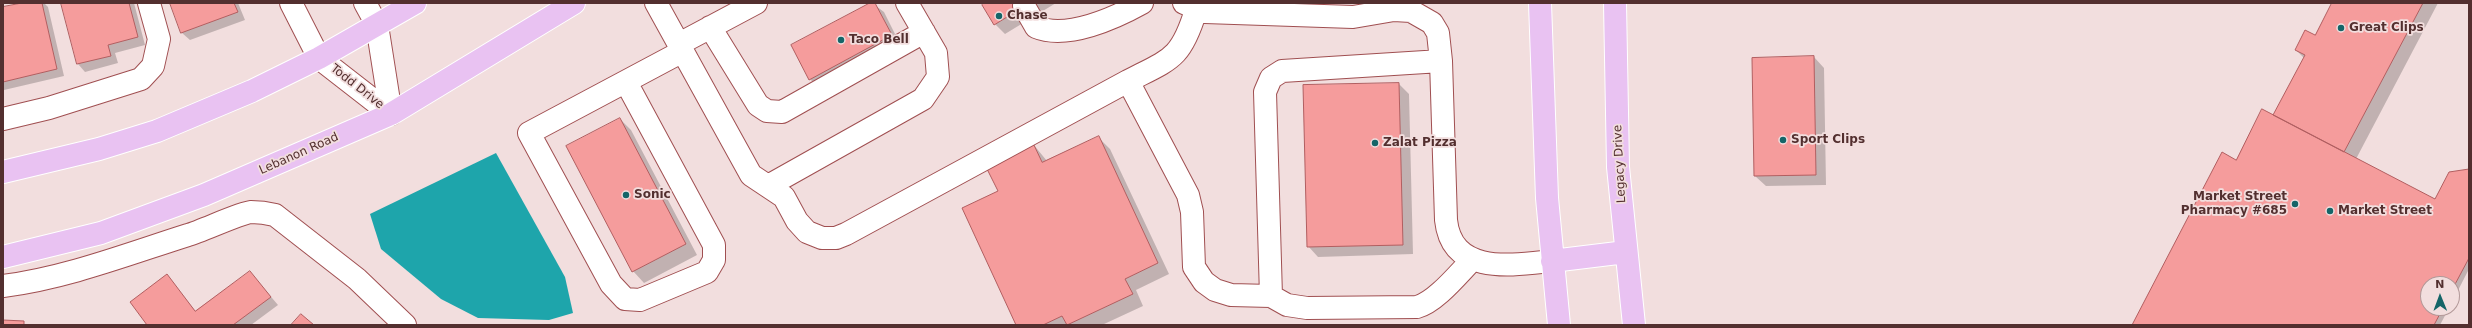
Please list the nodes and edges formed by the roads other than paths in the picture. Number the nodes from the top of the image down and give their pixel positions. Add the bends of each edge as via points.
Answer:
1 (148, 3) edge
2 (290, 3) edge
3 (366, 3) edge
4 (415, 3) edge
5 (574, 3) edge
6 (656, 3) edge
7 (756, 3) edge
8 (907, 3) edge
9 (1142, 3) edge
10 (1540, 3) edge
11 (1615, 3) edge
12 (1024, 6) dead end
13 (1190, 6) edge
14 (1393, 6) edge
15 (1426, 10) edge
16 (377, 24) junction
17 (710, 27) junction
18 (924, 32) junction
19 (681, 48) junction
20 (319, 58) junction
21 (1441, 61) junction
22 (1128, 81) junction
23 (626, 82) junction
24 (391, 114) junction
25 (3, 119) edge
26 (3, 172) edge
27 (768, 186) junction
28 (1626, 252) junction
29 (3, 257) edge
30 (1473, 259) junction
31 (1552, 261) junction
32 (3, 286) edge
33 (1271, 296) junction
34 (405, 325) edge
35 (1559, 325) edge
36 (1634, 325) edge

1 - 25 street via 159,39 153,66 142,79 50,108
2 - 20 street, Todd Drive
3 - 16 street, Todd Drive
4 - 16 main road
5 - 24 main road, Lebanon Road
6 - 19 street
7 - 17 street
8 - 18 street
9 - 12 street via 1114,19 1058,32 1036,27
10 - 31 main road via 1547,198
11 - 28 main road, Legacy Drive via 1618,167
13 - 14 street via 1206,12 1352,17
13 - 22 street via 1185,39 1172,57 1164,64
14 - 15 street via 1411,11
15 - 21 street via 1438,33
16 - 20 main road
16 - 24 street, Todd Drive
17 - 18 street via 758,105 767,111 782,112
17 - 19 street
18 - 27 street via 936,53 938,77 923,99
19 - 23 street
19 - 27 street via 751,175
20 - 24 street, Todd Drive
20 - 26 main road via 252,91 157,131 99,149
21 - 30 street via 1447,232 1462,253
21 - 33 street via 1282,71 1271,78 1265,92
22 - 27 street via 836,238 822,238 807,232 797,221 784,197
22 - 33 street via 1188,195 1192,212 1192,260 1199,276 1208,286 1223,294
23 - 23 street via 714,245 714,260 707,272 640,300 625,300 611,284 528,133
24 - 29 main road, Lebanon Road via 204,195 101,233
28 - 31 main road
28 - 36 main road, Legacy Drive
30 - 31 street via 1502,266
30 - 33 street via 1424,306 1307,308 1287,305
31 - 35 main road
32 - 34 street via 51,277 97,264 211,228 249,212 264,213 275,215 357,278

